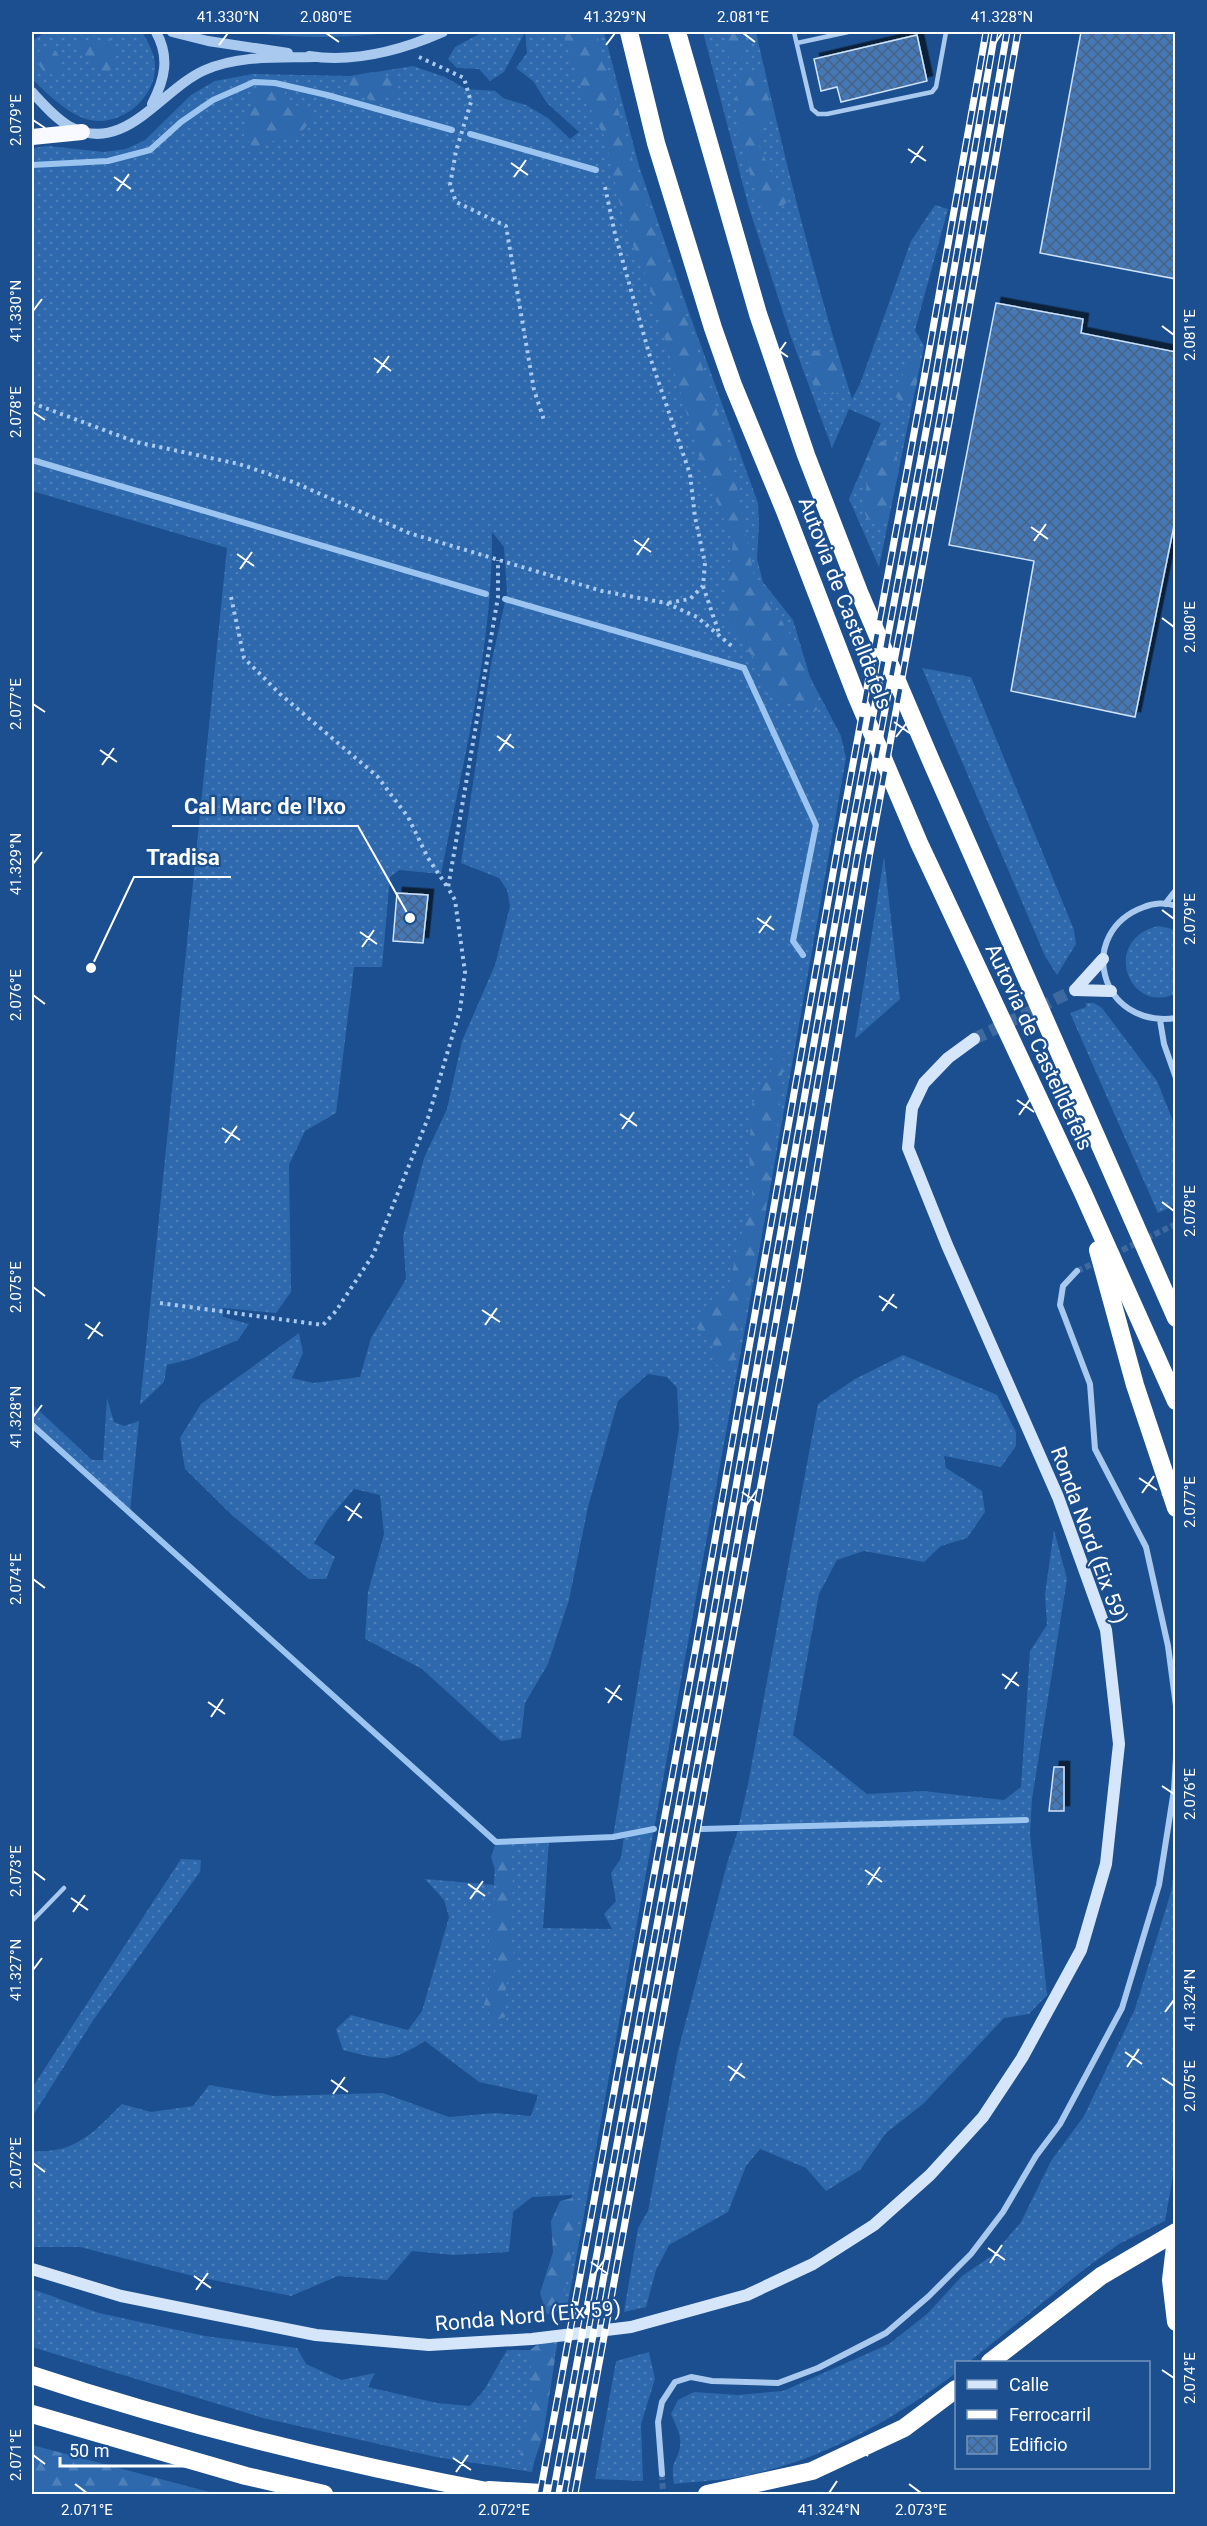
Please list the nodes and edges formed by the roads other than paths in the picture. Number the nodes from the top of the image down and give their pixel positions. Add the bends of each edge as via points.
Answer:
1 (156, 32) edge
2 (172, 32) edge
3 (443, 32) edge
4 (629, 32) edge
5 (677, 32) edge
6 (794, 32) edge
7 (848, 32) edge
8 (946, 32) edge
9 (797, 43) junction
10 (315, 57) junction
11 (32, 92) edge
12 (150, 110) junction
13 (82, 132) junction
14 (32, 137) edge
15 (1176, 890) edge
16 (1165, 904) junction
17 (1176, 906) edge
18 (1103, 959) junction
19 (1111, 991) junction
20 (1176, 1018) edge
21 (1160, 1020) junction
22 (974, 1039) tunnel mouth
23 (1176, 1078) edge
24 (1083, 1193) junction
25 (1077, 1271) tunnel mouth
26 (1176, 1318) edge
27 (1176, 1401) edge
28 (1176, 1508) edge
29 (1176, 1706) edge
30 (1176, 1758) edge
31 (64, 1888) dead end
32 (32, 1922) edge
33 (1176, 2232) edge
34 (1176, 2238) edge
35 (32, 2269) edge
36 (1176, 2322) edge
37 (991, 2361) edge
38 (32, 2375) edge
39 (955, 2390) edge
40 (32, 2414) edge
41 (662, 2474) tunnel mouth
42 (470, 2488) junction
43 (324, 2494) edge
44 (502, 2494) edge
45 (561, 2494) edge
46 (707, 2494) edge

1 - 12 street via 163,48 164,81
2 - 10 street
3 - 10 street via 399,48 357,57
4 - 24 highway, Autovia de Castelldefels via 657,143 733,385 919,843
5 - 26 highway, Autovia de Castelldefels via 762,324 806,455 859,592
6 - 9 lane
7 - 9 lane
8 - 9 lane via 932,92 827,114 812,109
10 - 12 street via 253,59 204,70
11 - 13 street via 68,125
12 - 13 street via 121,129 103,134
13 - 14 highway
15 - 16 street
16 - 17 street
16 - 18 street via 1133,911 1117,923 1107,940
18 - 19 street
18 - 19 main road via 1075,990
19 - 21 street via 1132,1012
20 - 21 street
21 - 23 street
22 - 35 main road, Ronda Nord (Eix 59) via 924,1083 912,1108 908,1148 1058,1497 1106,1630 1119,1744 1106,1864 1080,1950 1022,2058 983,2117 930,2175 873,2225 813,2264 747,2295 631,2326 532,2339 429,2345 316,2335 121,2296
24 - 27 highway, Autovia de Castelldefels
24 - 28 highway via 1136,1385
25 - 29 street via 1063,1286 1060,1305 1090,1384 1095,1449 1146,1547 1168,1646
30 - 41 street via 1159,1885 1122,2008 1060,2124 1003,2212 971,2254 886,2333 818,2368 778,2383 691,2377 675,2382 662,2402 658,2422
31 - 32 lane
33 - 37 highway via 1101,2276
34 - 36 highway via 1171,2280
38 - 42 highway via 204,2428 310,2455
39 - 46 highway via 904,2428 822,2466 774,2481
40 - 43 highway via 246,2476
42 - 44 highway
42 - 45 highway

